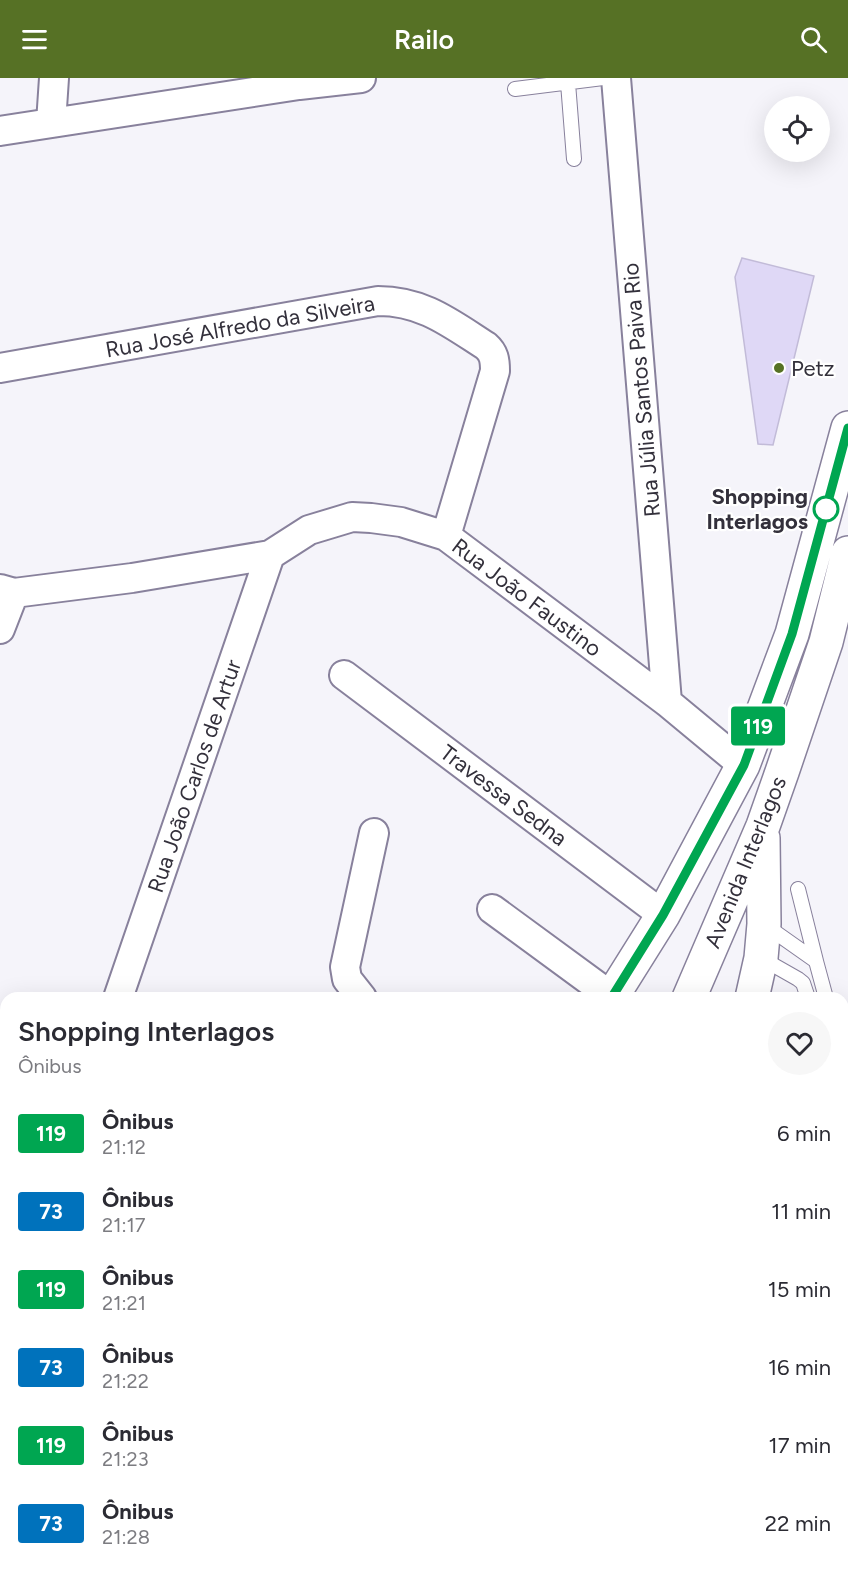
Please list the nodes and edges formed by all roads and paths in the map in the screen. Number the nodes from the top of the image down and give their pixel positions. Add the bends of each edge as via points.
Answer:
1 (54, 78) edge
2 (361, 78) edge
3 (603, 78) edge
4 (616, 78) edge
5 (299, 81) edge
6 (568, 82) junction
7 (515, 89) dead end
8 (51, 123) junction
9 (0, 131) edge
10 (573, 159) dead end
11 (0, 368) edge
12 (848, 428) edge
13 (446, 536) junction
14 (848, 553) edge
15 (270, 555) junction
16 (7, 591) edge
17 (0, 629) edge
18 (344, 675) dead end
19 (667, 702) junction
20 (744, 765) junction
21 (763, 826) junction
22 (374, 833) dead end
23 (798, 889) dead end
24 (492, 909) dead end
25 (663, 915) junction
26 (764, 924) junction
27 (760, 958) junction
28 (816, 961) junction
29 (120, 992) edge
30 (358, 992) edge
31 (605, 992) edge
32 (615, 992) edge
33 (692, 992) edge
34 (753, 992) edge
35 (806, 992) edge
36 (824, 992) edge

1 - 8 street
2 - 5 street
3 - 6 lane
4 - 19 street, Rua Júlia Santos Paiva Rio
5 - 8 street
6 - 7 lane
6 - 10 lane
8 - 9 street
11 - 13 street, Rua José Alfredo da Silveira via 378,301 419,306 486,346 495,360
12 - 20 main road, Avenida Interlagos via 792,634
13 - 15 street, Rua João Faustino via 401,522 352,518 309,530
13 - 19 street, Rua João Faustino
14 - 21 main road, Avenida Interlagos via 826,642
15 - 16 street, Rua João Faustino via 132,578
15 - 29 street, Rua João Carlos de Artur
16 - 17 street
18 - 25 street, Travessa Sedna
19 - 20 street, Rua João Faustino
20 - 25 main road, Avenida Interlagos
21 - 26 main road
21 - 33 main road, Avenida Interlagos
22 - 30 street via 345,967
23 - 28 lane
24 - 31 street
25 - 32 main road, Avenida Interlagos
26 - 27 main road
26 - 28 lane
27 - 34 main road
27 - 35 lane via 798,979
28 - 36 lane

